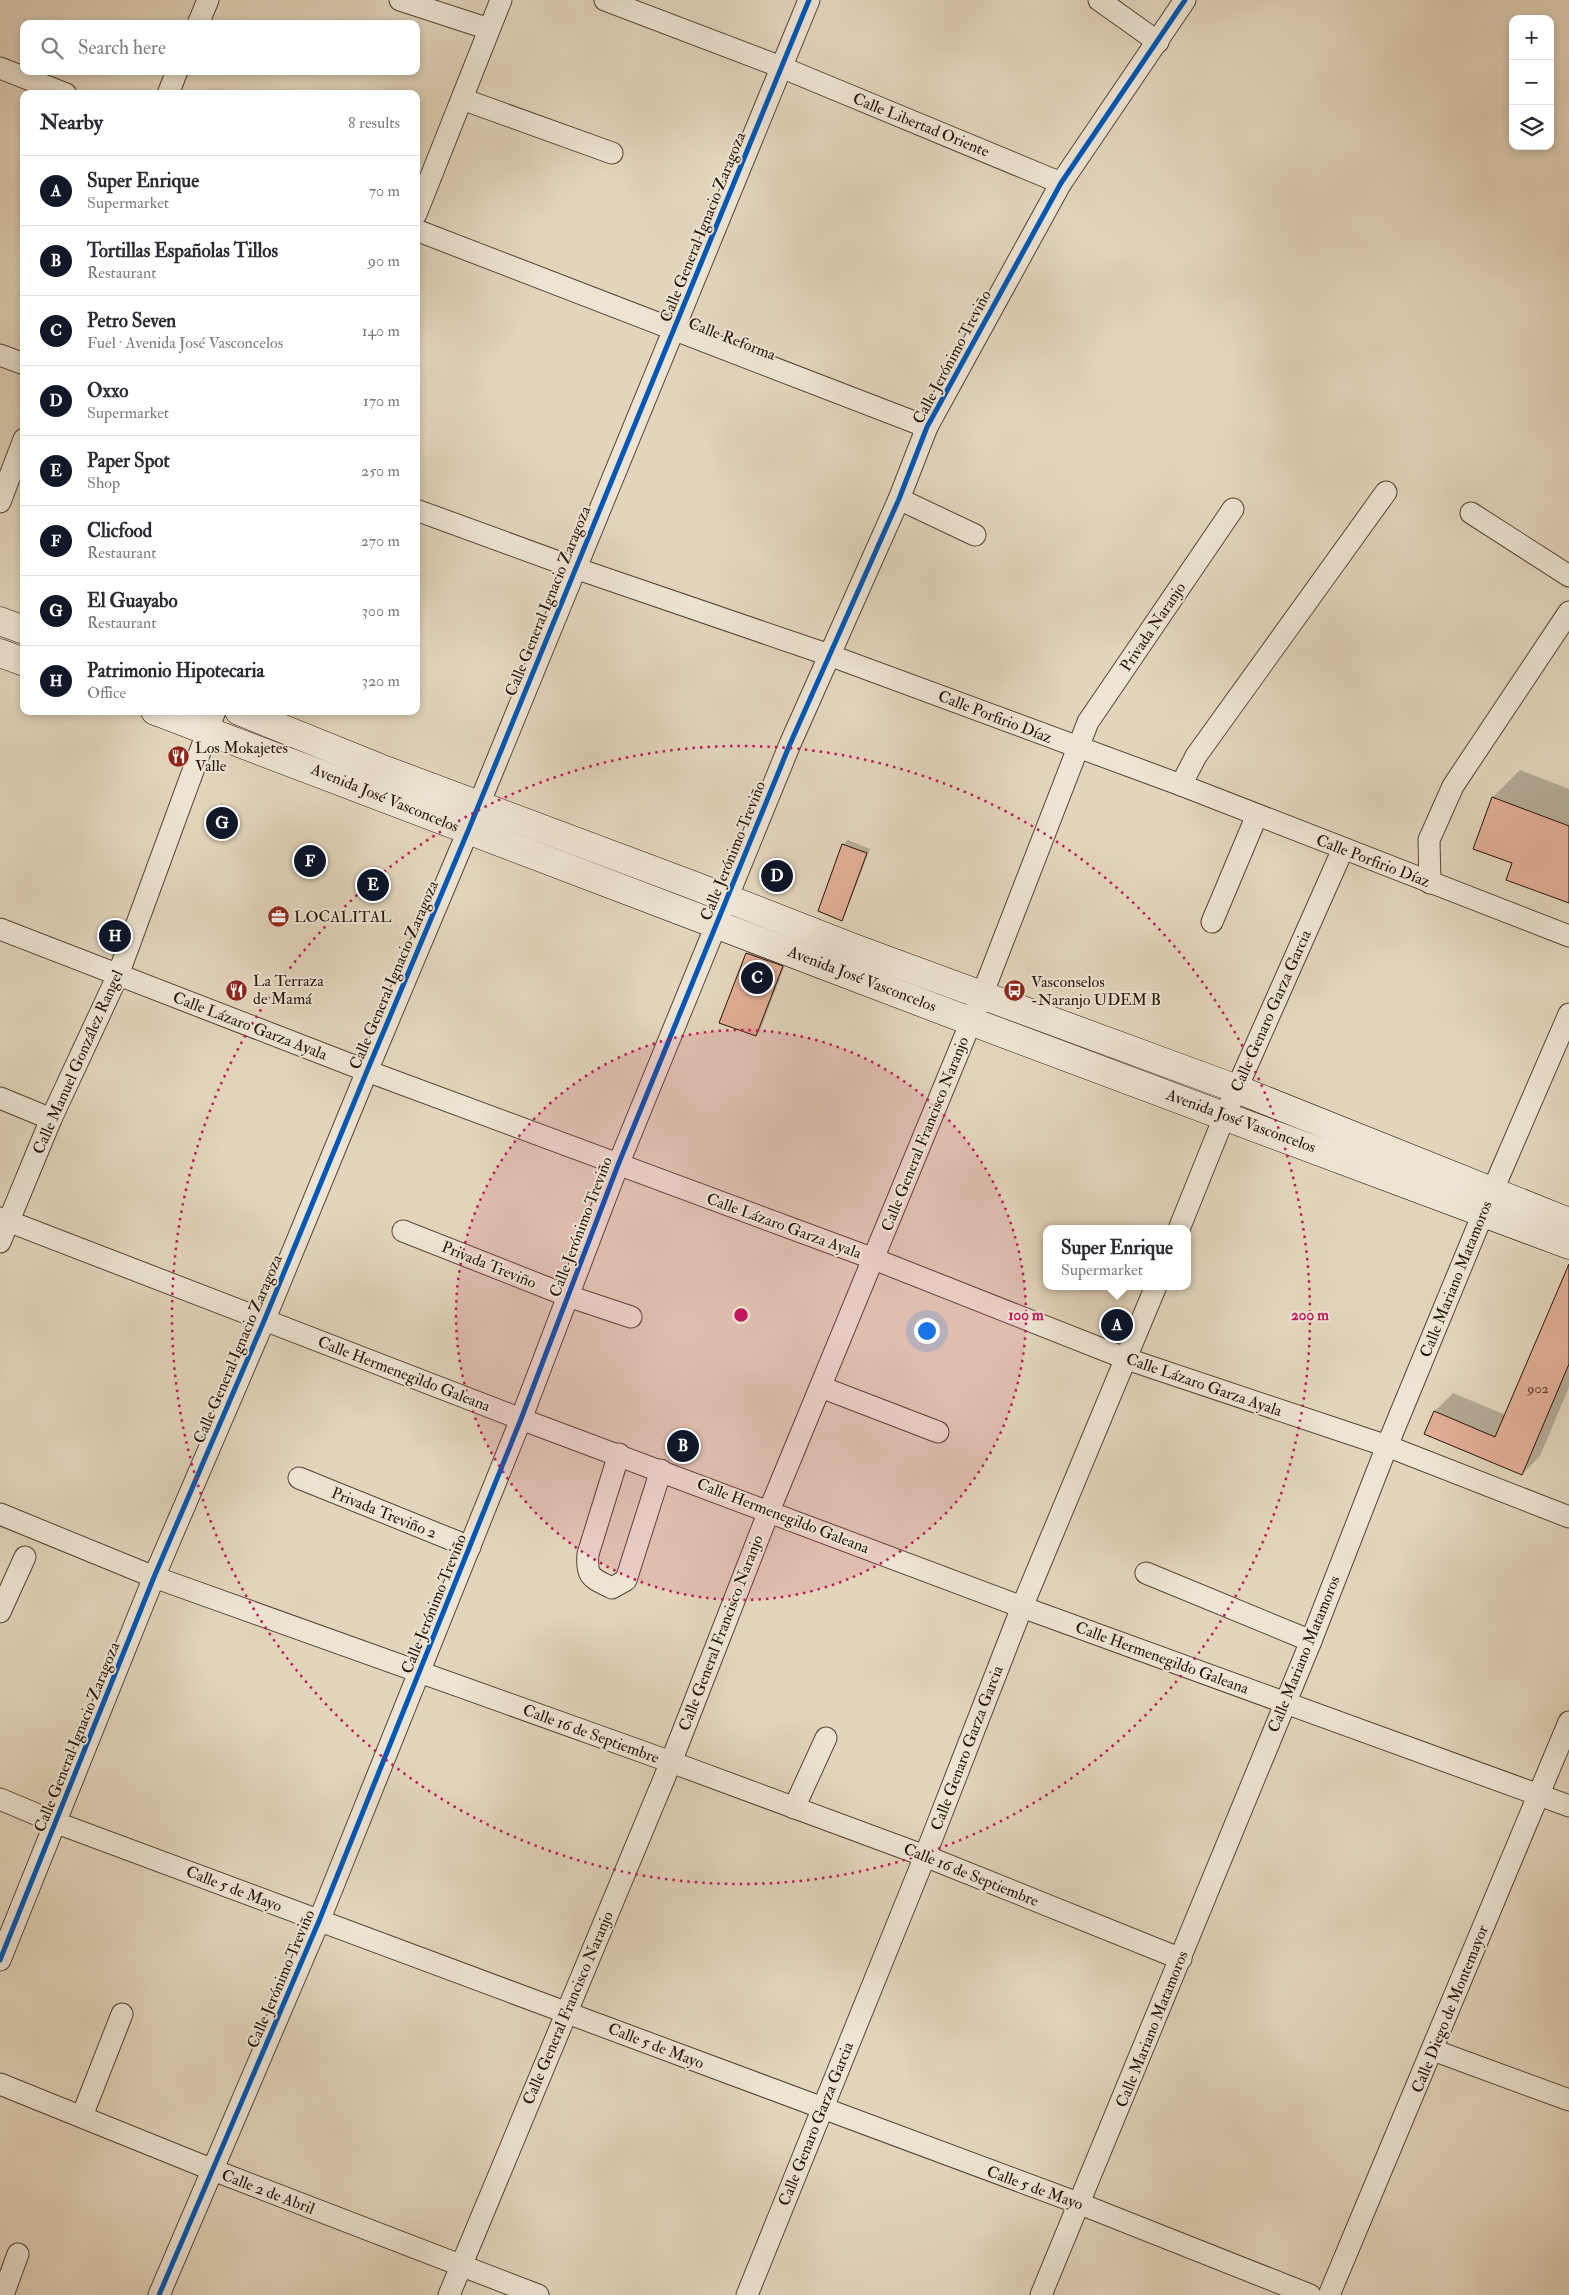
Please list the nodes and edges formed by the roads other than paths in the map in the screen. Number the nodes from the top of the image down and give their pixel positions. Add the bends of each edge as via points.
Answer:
1 (208, 0) edge
2 (400, 0) edge
3 (501, 0) edge
4 (605, 0) edge
5 (808, 0) edge
6 (1100, 0) edge
7 (1185, 0) edge
8 (200, 20) edge
9 (490, 29) junction
10 (1158, 42) junction
11 (781, 67) junction
12 (0, 68) edge
13 (175, 75) edge
14 (56, 90) edge
15 (170, 90) edge
16 (462, 99) junction
17 (612, 152) dead end
18 (1061, 183) junction
19 (420, 204) edge
20 (420, 232) edge
21 (675, 330) junction
22 (0, 355) edge
23 (20, 362) edge
24 (927, 428) junction
25 (20, 450) edge
26 (1386, 492) dead end
27 (899, 499) junction
28 (0, 502) edge
29 (1233, 509) dead end
30 (420, 511) edge
31 (1471, 513) dead end
32 (975, 535) dead end
33 (575, 568) junction
34 (1569, 576) edge
35 (1569, 612) edge
36 (0, 621) edge
37 (20, 628) edge
38 (0, 653) edge
39 (829, 654) junction
40 (20, 660) edge
41 (178, 715) edge
42 (249, 715) edge
43 (212, 721) edge
44 (1079, 748) junction
45 (1180, 785) junction
46 (479, 804) junction
47 (1257, 815) junction
48 (468, 832) junction
49 (1343, 849) junction
50 (1430, 882) junction
51 (728, 898) junction
52 (1212, 922) dead end
53 (717, 924) junction
54 (0, 929) edge
55 (1569, 936) edge
56 (118, 975) junction
57 (982, 995) junction
58 (1569, 1014) edge
59 (970, 1021) junction
60 (367, 1071) junction
61 (1237, 1089) junction
62 (0, 1098) edge
63 (1225, 1115) junction
64 (51, 1119) junction
65 (618, 1165) junction
66 (1488, 1202) junction
67 (4, 1220) edge
68 (1569, 1222) edge
69 (1181, 1225) edge
70 (404, 1231) dead end
71 (0, 1242) edge
72 (1569, 1245) edge
73 (874, 1259) junction
74 (1154, 1290) edge
75 (568, 1296) junction
76 (631, 1317) dead end
77 (264, 1321) junction
78 (1127, 1359) junction
79 (821, 1387) junction
80 (521, 1419) junction
81 (938, 1432) dead end
82 (1387, 1446) junction
83 (619, 1454) junction
84 (661, 1470) junction
85 (299, 1478) dead end
86 (769, 1511) junction
87 (0, 1514) edge
88 (1569, 1517) edge
89 (470, 1547) junction
90 (25, 1557) dead end
91 (1146, 1573) dead end
92 (154, 1577) junction
93 (1022, 1607) junction
94 (0, 1612) edge
95 (1311, 1641) junction
96 (419, 1672) junction
97 (1284, 1703) junction
98 (1568, 1731) edge
99 (826, 1738) dead end
100 (671, 1762) junction
101 (1538, 1794) junction
102 (0, 1799) edge
103 (1569, 1806) edge
104 (794, 1808) junction
105 (57, 1823) junction
106 (925, 1856) junction
107 (319, 1921) junction
108 (1181, 1959) junction
109 (0, 1960) edge
110 (566, 2011) junction
111 (122, 2014) dead end
112 (1434, 2050) junction
113 (0, 2084) edge
114 (1569, 2100) edge
115 (823, 2109) junction
116 (82, 2116) junction
117 (213, 2170) junction
118 (1078, 2204) junction
119 (18, 2254) dead end
120 (462, 2266) junction
121 (3, 2295) edge
122 (159, 2295) edge
123 (450, 2295) edge
124 (538, 2295) edge
125 (746, 2295) edge
126 (1041, 2295) edge
127 (1310, 2295) edge
128 (1329, 2295) edge

1 - 8 street
2 - 9 street
3 - 9 street
4 - 11 street, Calle Libertad Oriente
5 - 11 street, Calle General Ignacio Zaragoza
6 - 10 street
7 - 10 street, Calle Jerónimo Treviño
9 - 16 street
10 - 18 street, Calle Jerónimo Treviño
11 - 18 street, Calle Libertad Oriente
11 - 21 street, Calle General Ignacio Zaragoza
12 - 14 street
13 - 15 street
16 - 17 street
16 - 19 street
18 - 24 street, Calle Jerónimo Treviño
20 - 21 street, Calle Reforma
21 - 24 street, Calle Reforma
21 - 33 street, Calle General Ignacio Zaragoza
22 - 23 street
24 - 27 street, Calle Jerónimo Treviño
25 - 28 street
26 - 45 street via 1196,756
27 - 32 street
27 - 39 street, Calle Jerónimo Treviño
29 - 44 street, Privada Naranjo via 1088,722
30 - 33 street, Calle Porfirio Díaz
31 - 34 street
33 - 39 street, Calle Porfirio Díaz
33 - 46 street, Calle General Ignacio Zaragoza
35 - 50 street via 1453,786 1429,840
36 - 37 main road
38 - 40 main road
39 - 44 street, Calle Porfirio Díaz
39 - 51 street, Calle Jerónimo Treviño
41 - 43 main road, Avenida José Vasconcelos
42 - 46 main road, Avenida José Vasconcelos
43 - 48 main road, Avenida José Vasconcelos
43 - 56 street, Calle Manuel González Rangel
44 - 45 street, Calle Porfirio Díaz
44 - 57 street, Calle General Francisco Naranjo
45 - 47 street, Calle Porfirio Díaz
46 - 48 street, Calle General Ignacio Zaragoza
46 - 51 main road, Avenida José Vasconcelos
47 - 49 street, Calle Porfirio Díaz
47 - 52 street
48 - 53 main road, Avenida José Vasconcelos
48 - 60 street, Calle General Ignacio Zaragoza
49 - 50 street, Calle Porfirio Díaz
49 - 61 street, Calle Genaro Garza Garcia
50 - 55 street, Calle Porfirio Díaz
51 - 53 street, Calle Jerónimo Treviño
51 - 57 main road, Avenida José Vasconcelos
53 - 59 main road, Avenida José Vasconcelos
53 - 65 street, Calle Jerónimo Treviño
54 - 56 street, Calle Lázaro Garza Ayala
56 - 60 street, Calle Lázaro Garza Ayala
56 - 64 street, Calle Manuel González Rangel
57 - 59 street, Calle General Francisco Naranjo
57 - 61 main road, Avenida José Vasconcelos
58 - 66 street, Calle Mariano Matamoros
59 - 63 main road, Avenida José Vasconcelos
59 - 73 street, Calle General Francisco Naranjo
60 - 65 street, Calle Lázaro Garza Ayala
60 - 77 street, Calle General Ignacio Zaragoza
61 - 63 street, Calle Genaro Garza Garcia
61 - 66 main road, Avenida José Vasconcelos
62 - 64 street
63 - 66 main road, Avenida José Vasconcelos
63 - 69 street, Calle Genaro Garza Garcia
64 - 67 street, Calle Manuel González Rangel
65 - 73 street, Calle Lázaro Garza Ayala
65 - 75 street, Calle Jerónimo Treviño
66 - 68 main road, Avenida José Vasconcelos
66 - 72 main road, Avenida José Vasconcelos
66 - 82 street, Calle Mariano Matamoros
67 - 71 street, Calle Manuel González Rangel
67 - 77 street, Calle Hermenegildo Galeana
70 - 75 street, Privada Treviño
73 - 78 street, Calle Lázaro Garza Ayala
73 - 79 street, Calle General Francisco Naranjo
74 - 78 street, Calle Genaro Garza Garcia
75 - 76 street, Privada Treviño
75 - 80 street, Calle Jerónimo Treviño
77 - 80 street, Calle Hermenegildo Galeana
77 - 92 street, Calle General Ignacio Zaragoza
78 - 82 street, Calle Lázaro Garza Ayala
78 - 93 street, Calle Genaro Garza Garcia
79 - 81 street
79 - 86 street, Calle General Francisco Naranjo
80 - 83 street, Calle Hermenegildo Galeana
80 - 89 street, Calle Jerónimo Treviño
82 - 88 street, Calle Lázaro Garza Ayala
82 - 95 street, Calle Mariano Matamoros
83 - 84 street, Calle Hermenegildo Galeana
83 - 84 street via 588,1554 587,1569 592,1578 612,1588 626,1580
84 - 86 street, Calle Hermenegildo Galeana
85 - 89 street, Privada Treviño 2
86 - 93 street, Calle Hermenegildo Galeana
86 - 100 street, Calle General Francisco Naranjo
87 - 92 street, Calle 16 de Septiembre
89 - 96 street, Calle Jerónimo Treviño
90 - 94 street
91 - 95 street
92 - 96 street, Calle 16 de Septiembre
92 - 105 street, Calle General Ignacio Zaragoza
93 - 97 street, Calle Hermenegildo Galeana
93 - 106 street, Calle Genaro Garza Garcia
95 - 97 street, Calle Mariano Matamoros
96 - 100 street, Calle 16 de Septiembre
96 - 107 street, Calle Jerónimo Treviño
97 - 101 street, Calle Hermenegildo Galeana
97 - 108 street, Calle Mariano Matamoros
98 - 101 street, Calle Diego de Montemayor
99 - 104 street
100 - 104 street, Calle 16 de Septiembre
100 - 110 street, Calle General Francisco Naranjo
101 - 103 street, Calle Hermenegildo Galeana
101 - 112 street, Calle Diego de Montemayor
102 - 105 street, Calle 5 de Mayo
104 - 106 street, Calle 16 de Septiembre
105 - 107 street, Calle 5 de Mayo
105 - 109 street, Calle General Ignacio Zaragoza
106 - 108 street, Calle 16 de Septiembre
106 - 115 street, Calle Genaro Garza Garcia
107 - 110 street, Calle 5 de Mayo
107 - 117 street, Calle Jerónimo Treviño
108 - 118 street, Calle Mariano Matamoros
110 - 115 street, Calle 5 de Mayo
110 - 120 street, Calle General Francisco Naranjo
111 - 116 street
112 - 114 street
112 - 128 street, Calle Diego de Montemayor
113 - 116 street, Calle 2 de Abril
115 - 118 street, Calle 5 de Mayo
115 - 125 street, Calle Genaro Garza Garcia
116 - 117 street, Calle 2 de Abril
117 - 120 street, Calle 2 de Abril
117 - 122 street, Calle Jerónimo Treviño
118 - 126 street, Calle Mariano Matamoros
118 - 127 street, Calle 5 de Mayo
119 - 121 street
120 - 123 street, Calle General Francisco Naranjo
120 - 124 street, Calle 2 de Abril

